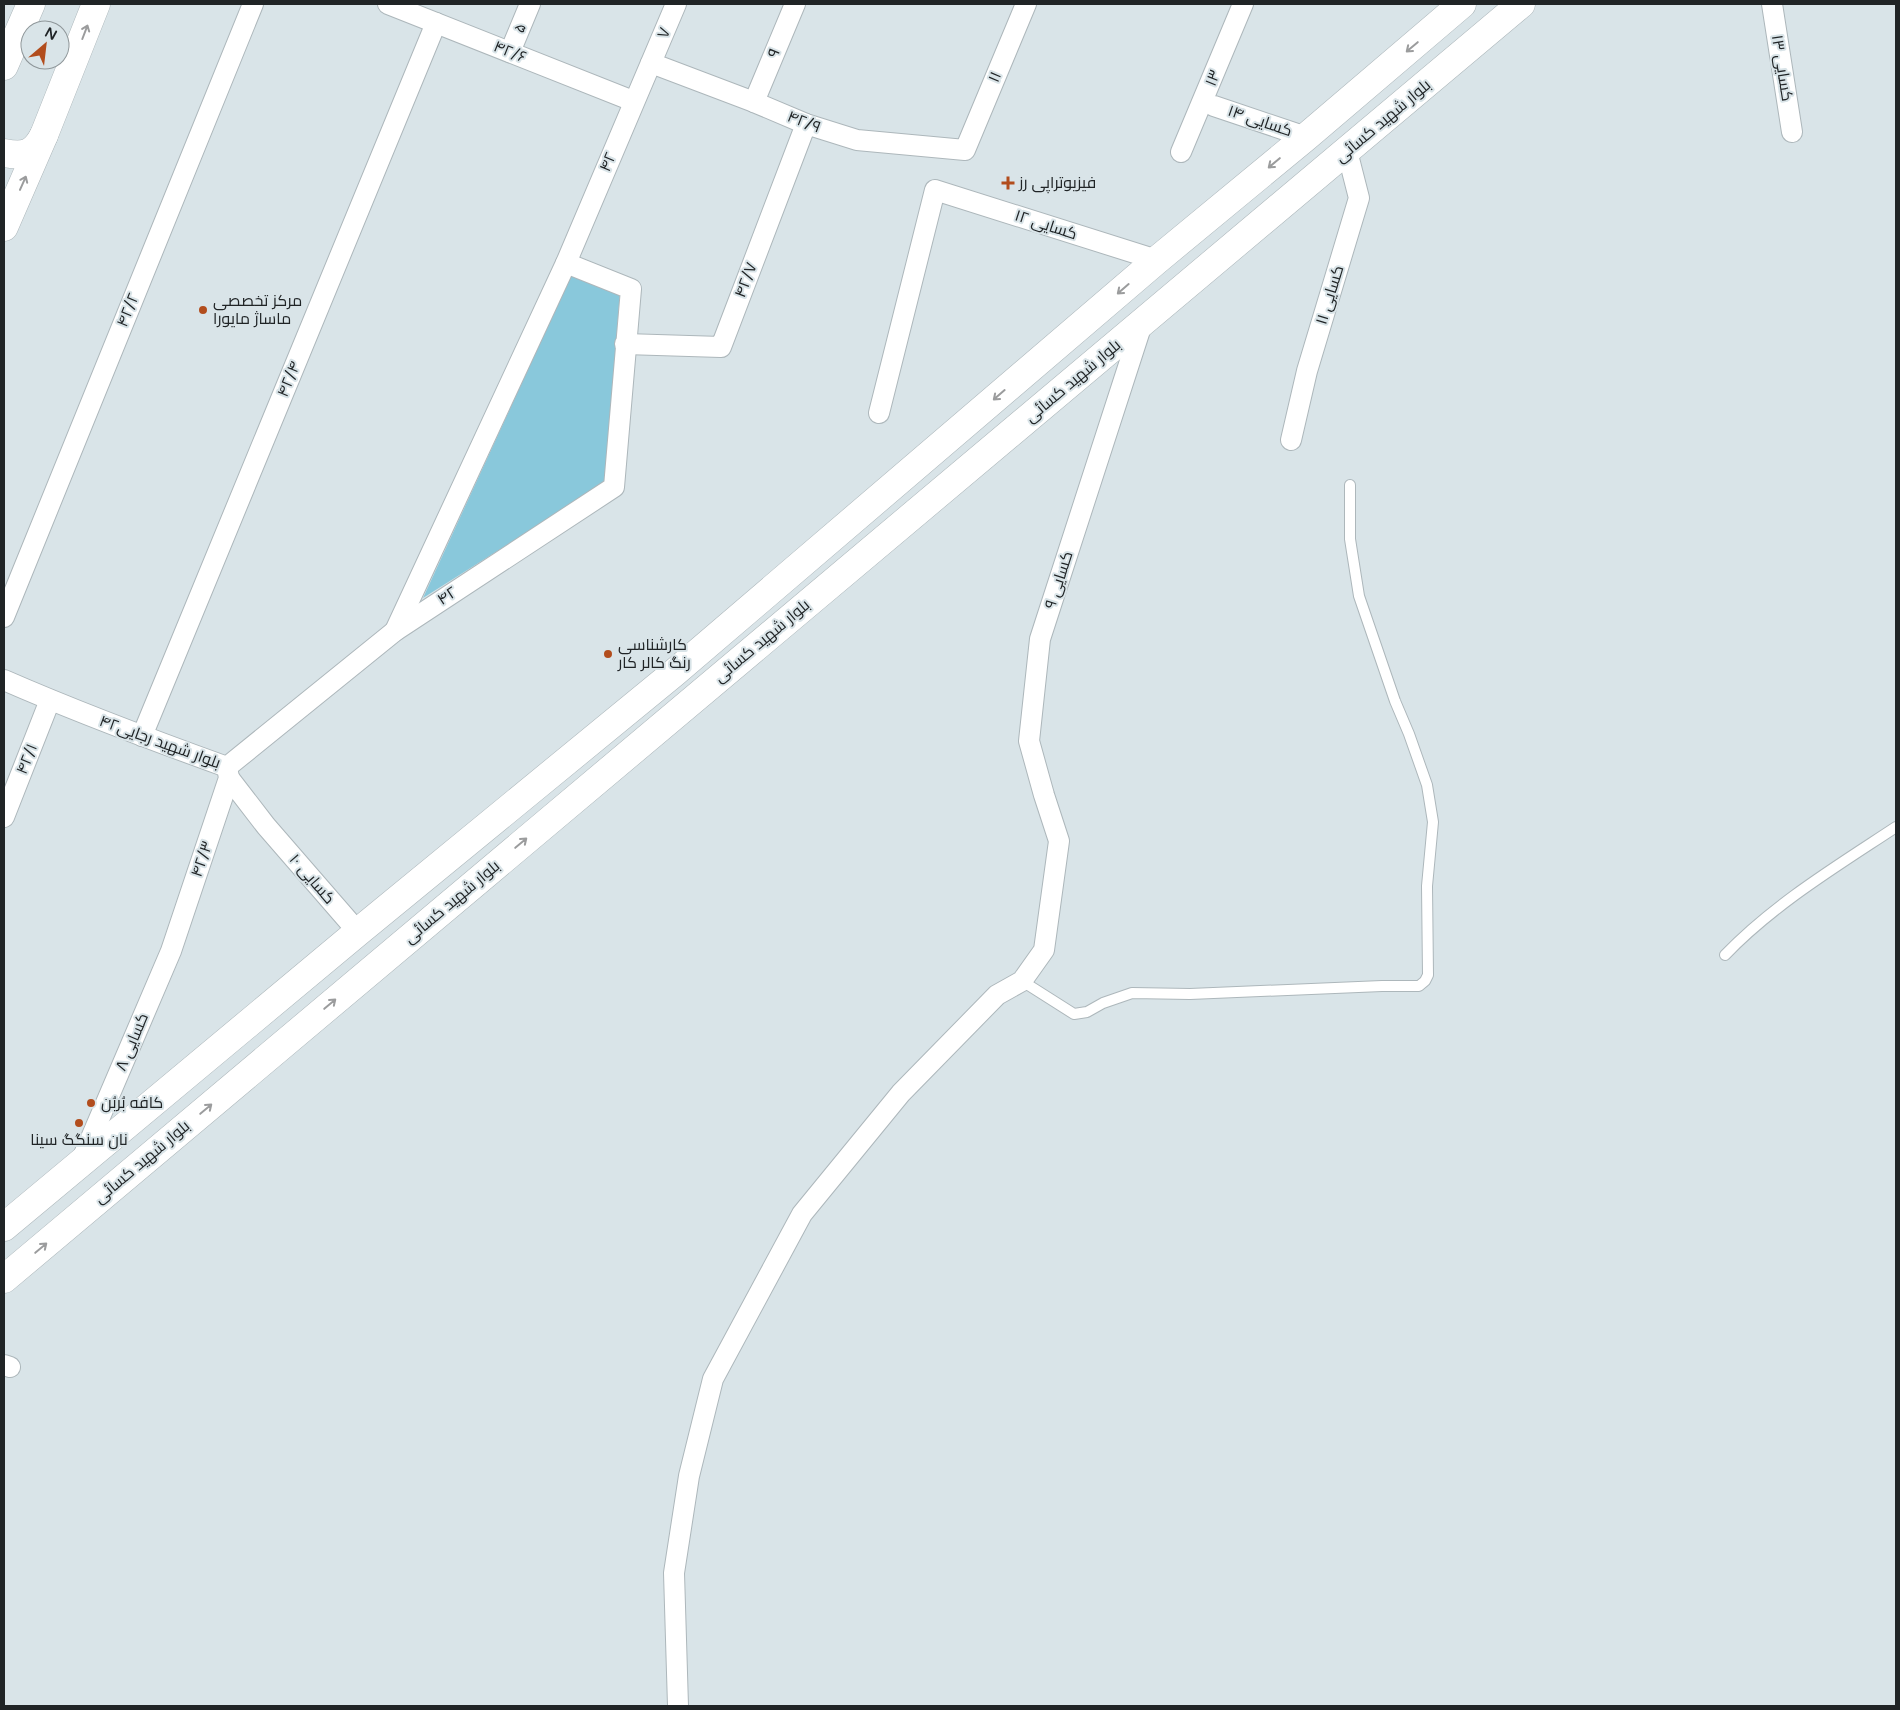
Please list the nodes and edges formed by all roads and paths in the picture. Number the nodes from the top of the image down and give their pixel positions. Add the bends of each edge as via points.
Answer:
1 (31, 4) edge
2 (96, 4) edge
3 (252, 4) edge
4 (388, 4) edge
5 (530, 4) edge
6 (676, 4) edge
7 (794, 4) edge
8 (1026, 4) edge
9 (1243, 4) edge
10 (1521, 4) edge
11 (1772, 4) edge
12 (1452, 9) edge
13 (436, 23) junction
14 (510, 52) junction
15 (652, 63) junction
16 (4, 66) edge
17 (633, 101) junction
18 (754, 102) junction
19 (1214, 106) dead end
20 (806, 124) junction
21 (1792, 132) dead end
22 (44, 135) junction
23 (1306, 137) junction
24 (965, 150) joint
25 (1347, 151) junction
26 (1181, 152) dead end
27 (4, 153) edge
28 (4, 227) edge
29 (1157, 260) junction
30 (566, 263) junction
31 (1142, 324) junction
32 (625, 344) junction
33 (879, 412) dead end
34 (1291, 440) dead end
35 (1350, 485) dead end
36 (4, 617) edge
37 (395, 631) junction
38 (674, 673) junction
39 (4, 680) edge
40 (694, 698) junction
41 (50, 700) junction
42 (142, 736) junction
43 (228, 773) junction
44 (4, 817) edge
45 (1896, 827) edge
46 (358, 932) junction
47 (170, 951) joint
48 (1725, 954) dead end
49 (1022, 981) junction
50 (82, 1161) junction
51 (4, 1227) edge
52 (4, 1279) edge
53 (678, 1706) edge

1 - 16 main road
22 -> 2 main road
3 - 36 street, ۴۲/۲
4 - 13 street, ۴۲/۶
5 - 14 street, ۵
6 - 15 street, ۷
7 - 18 street, ۹
8 - 24 street, ۱۱
9 - 26 street, ۱۳
10 - 25 main road, بلوار شهید کسائی
11 - 21 street, ۱۳ کسایی
12 -> 23 main road, بلوار شهید کسائی
13 - 14 street, ۴۲/۶
13 - 42 street, ۴۲/۴
14 - 17 street, ۴۲/۶
15 - 17 street, ۴۲
15 - 18 street, ۴۲/۹
17 - 30 street, ۴۲
18 - 20 street, ۴۲/۹
19 - 23 street, ۱۴ کسایی
20 - 24 street, ۴۲/۹ via 857,140
20 - 32 street, ۴۲/۷ via 720,347
22 - 27 main road via 29,153 15,156
28 -> 22 main road
23 -> 29 main road, بلوار شهید کسائی
25 - 31 main road, بلوار شهید کسائی
25 - 34 street, ۱۱ کسایی via 1359,198 1307,371
29 - 33 street, ۱۲ کسایی via 935,190
29 -> 38 main road, بلوار شهید کسائی
30 - 32 street, ۴۲ via 631,289
30 - 37 street, ۴۲
31 - 40 main road, بلوار شهید کسائی
31 - 49 street, ۹ کسایی via 1040,639 1029,741 1059,841 1044,950
32 - 37 street, ۴۲ via 614,487
35 - 49 lane via 1350,540 1358,596 1427,785 1433,822 1427,886 1428,975 1425,981 1418,986 1132,993 1087,1012 1074,1014
37 - 43 street, بلوار شهید رجایی۴۲
38 - 40 main road
38 - 46 main road, بلوار شهید کسائی
39 - 41 street, بلوار شهید رجایی۴۲
52 -> 40 main road, بلوار شهید کسائی
41 - 42 street, بلوار شهید رجایی۴۲
41 - 44 street, ۴۲/۱
42 - 43 street, بلوار شهید رجایی۴۲
43 - 46 street, ۱۰ کسایی via 266,826
43 - 47 street, ۴۲/۳
45 - 48 lane via 1748,930
46 - 50 main road, بلوار شهید کسائی
47 - 50 street, ۸ کسایی
49 - 53 street via 997,995 902,1093 802,1214 713,1380 689,1476 674,1573
50 - 51 main road, بلوار شهید کسائی

